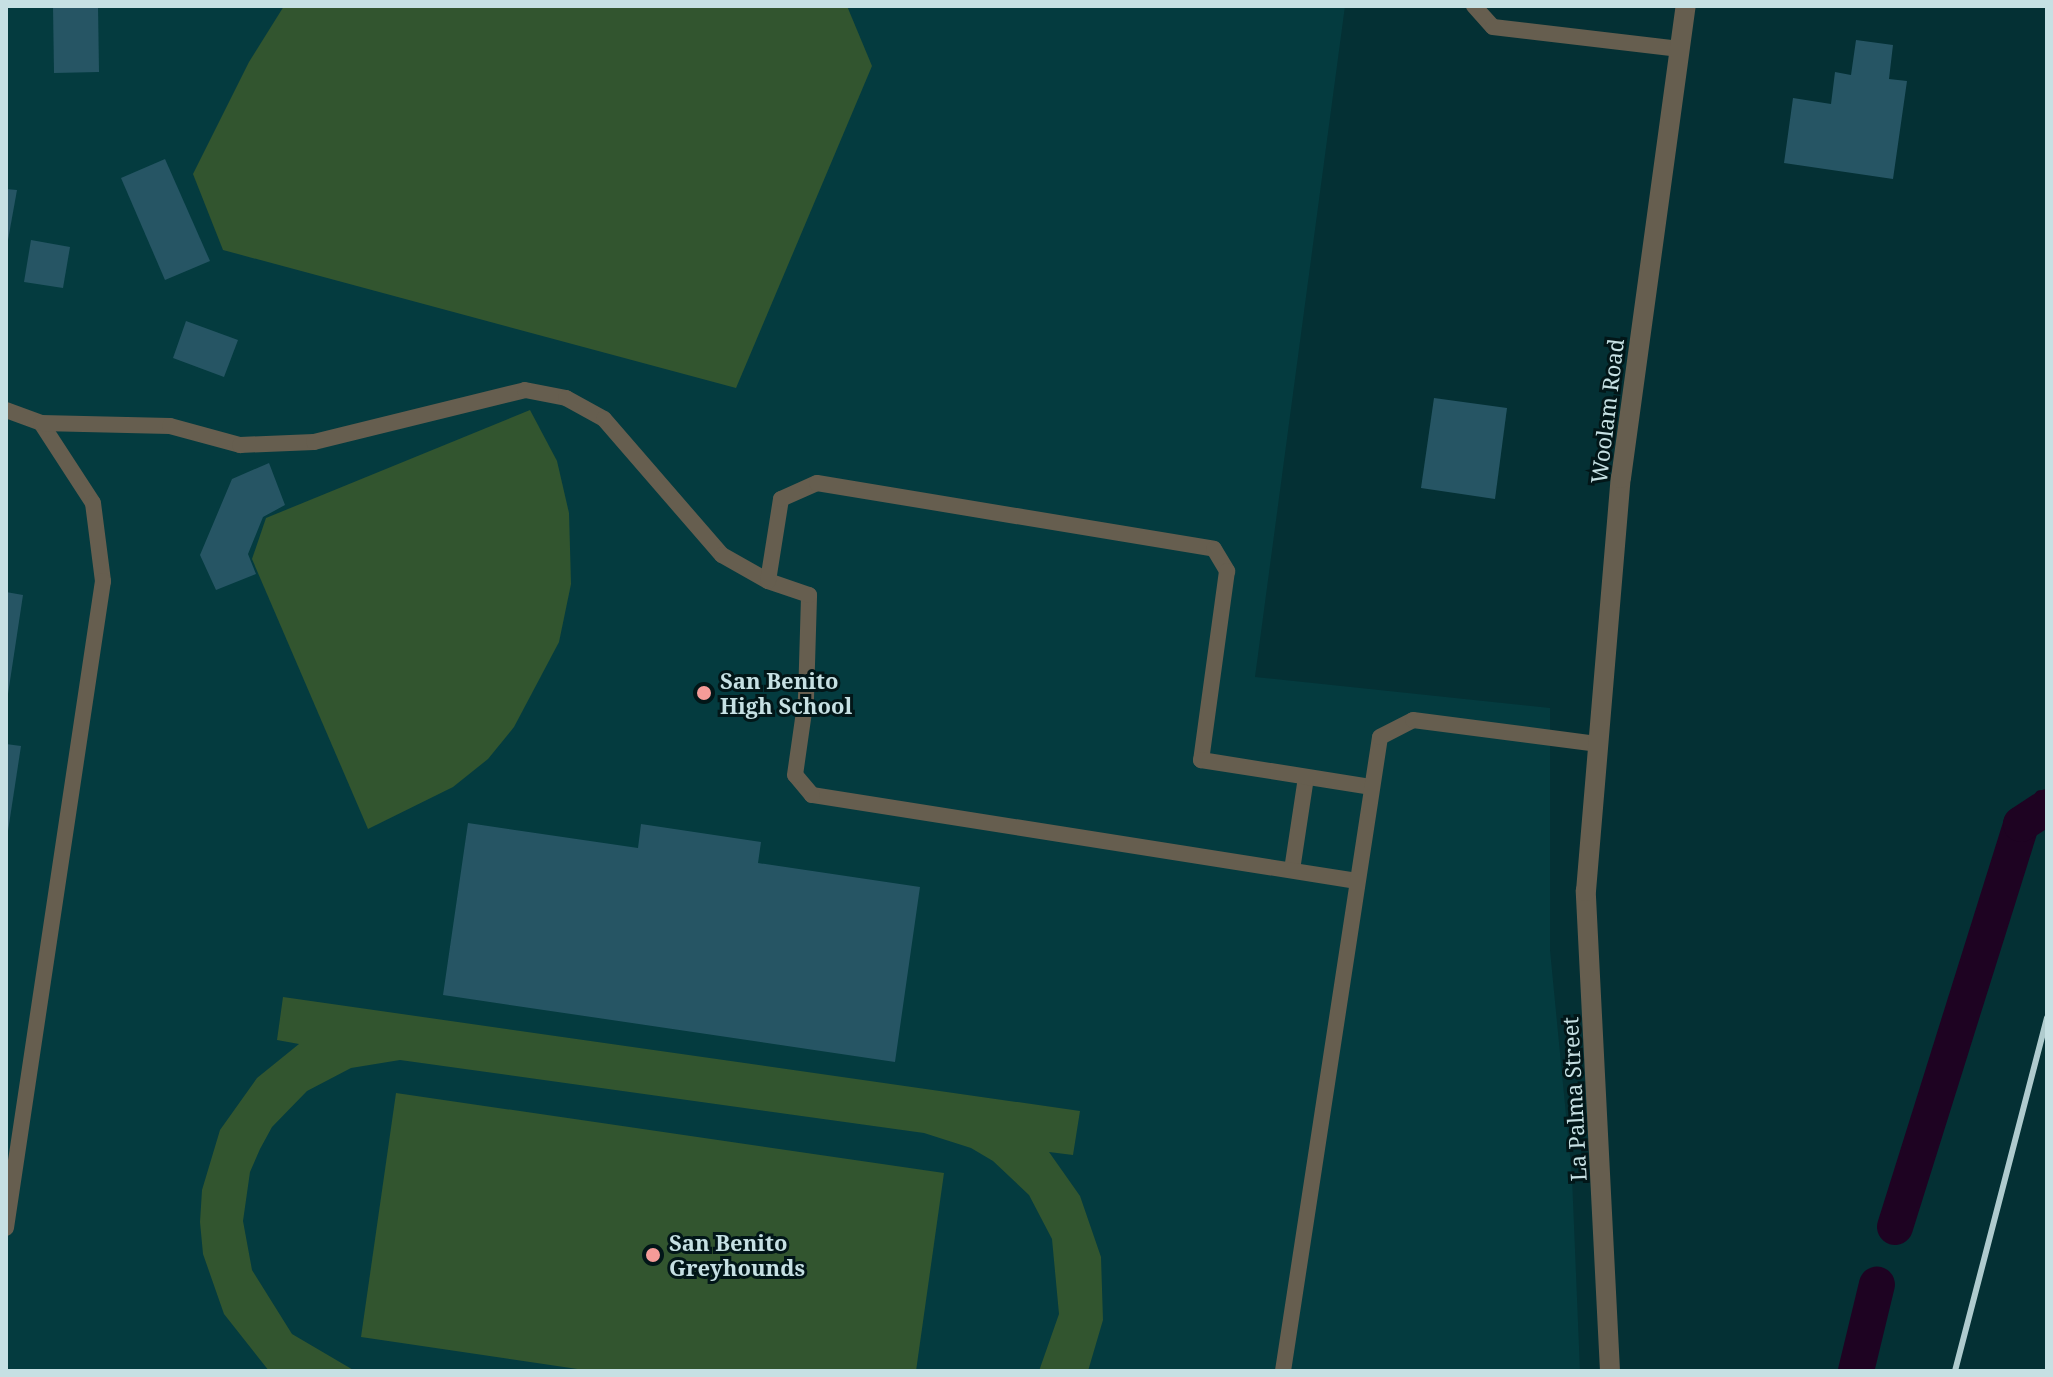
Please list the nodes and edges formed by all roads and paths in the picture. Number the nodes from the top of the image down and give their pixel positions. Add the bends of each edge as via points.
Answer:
1 (1474, 6) edge
2 (1686, 6) edge
3 (1680, 49) junction
4 (6, 410) edge
5 (41, 423) junction
6 (768, 581) junction
7 (1598, 744) junction
8 (1306, 777) junction
9 (1372, 787) junction
10 (1591, 824) joint
11 (1292, 870) junction
12 (1357, 881) junction
13 (6, 1228) edge
14 (1283, 1371) edge
15 (1610, 1371) edge

1 - 3 lane via 1493,27
2 - 3 street, Woolam Road
3 - 7 street, Woolam Road via 1621,478
4 - 5 lane
5 - 6 lane via 170,426 240,445 314,442 525,390 566,398 604,419 722,555
5 - 13 lane via 93,503 103,581
6 - 8 lane via 781,499 817,483 1214,549 1227,571 1201,760
6 - 11 lane via 809,595 806,698 795,775 812,795
7 - 9 lane via 1413,720 1380,737
7 - 10 street, Woolam Road
8 - 9 lane
8 - 11 lane
9 - 12 lane
10 - 15 street, La Palma Street via 1586,891
11 - 12 lane
12 - 14 lane

